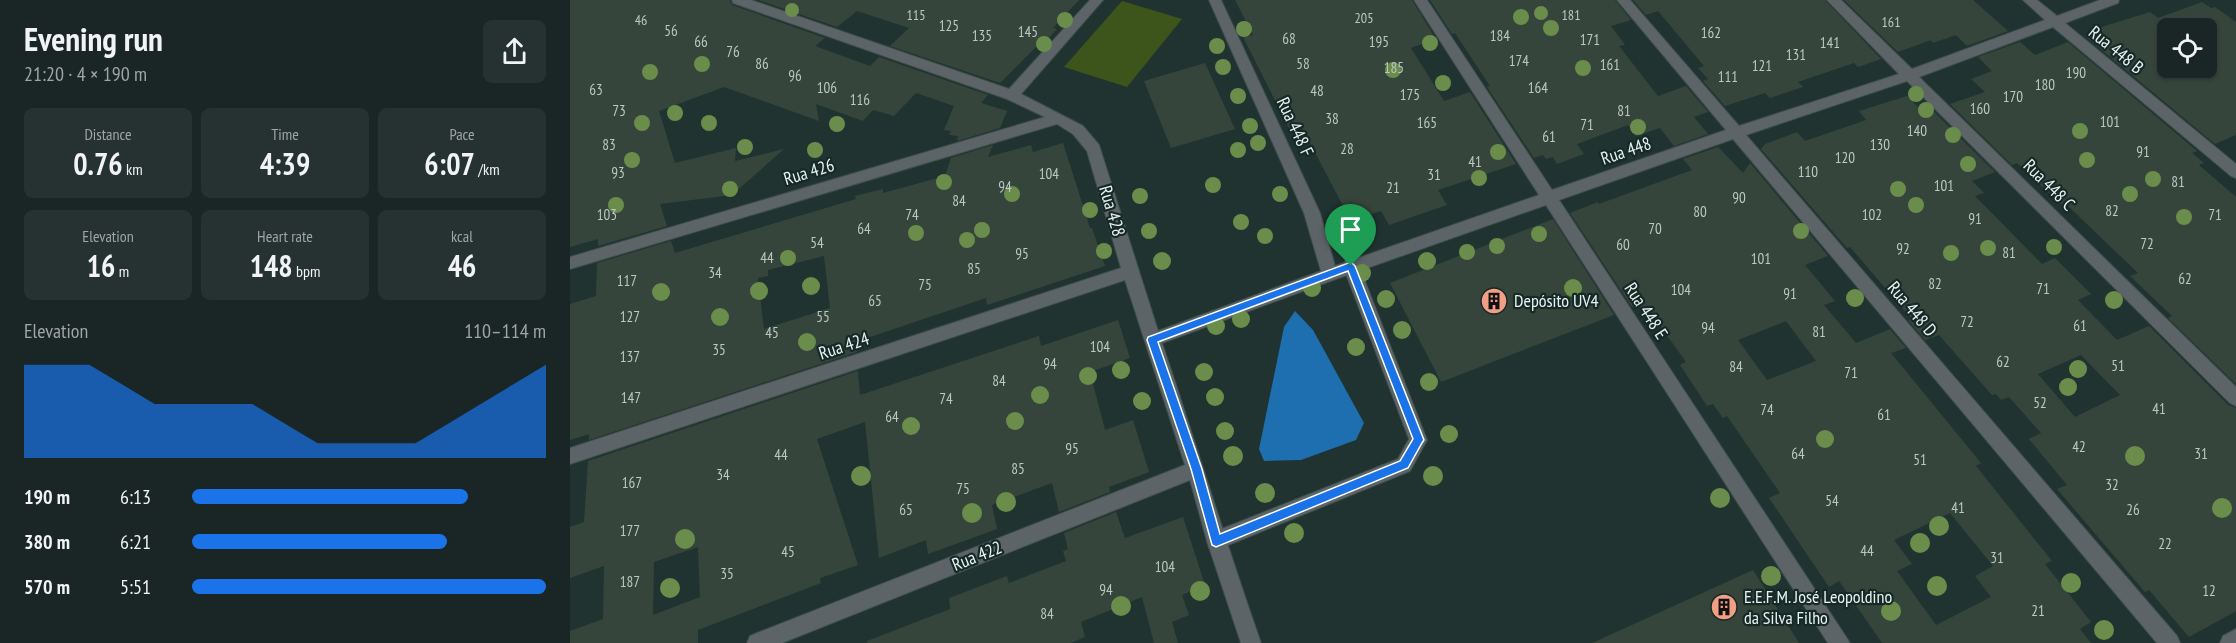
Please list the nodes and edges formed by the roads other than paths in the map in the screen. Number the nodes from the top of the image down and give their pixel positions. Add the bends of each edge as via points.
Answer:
1 (738, 0) edge
2 (1097, 0) edge
3 (1215, 0) edge
4 (1420, 0) edge
5 (1623, 0) edge
6 (1833, 0) edge
7 (2029, 0) edge
8 (2113, 0) edge
9 (2053, 22) junction
10 (1911, 75) junction
11 (1012, 95) junction
12 (1059, 118) junction
13 (1737, 132) junction
14 (2236, 172) edge
15 (1549, 198) junction
16 (570, 263) edge
17 (1351, 266) junction
18 (1130, 272) junction
19 (1330, 273) junction
20 (1152, 340) junction
21 (2236, 398) edge
22 (570, 456) edge
23 (1196, 469) junction
24 (1216, 541) junction
25 (2236, 639) edge
26 (757, 643) edge
27 (1251, 643) edge
28 (1840, 643) edge
29 (2170, 643) edge
30 (2230, 643) edge

1 - 11 street, Rua 428
2 - 11 street
3 - 19 street, Rua 448 F via 1312,213
4 - 15 street, Rua 448 E
5 - 13 street, Rua 448 D
6 - 10 street, Rua 448 C
7 - 9 street, Rua 448 B
8 - 9 street, Rua 448
9 - 10 street, Rua 448
9 - 14 street, Rua 448 B
10 - 13 street, Rua 448
10 - 21 street, Rua 448 C
11 - 12 street, Rua 428
12 - 16 street, Rua 426
12 - 18 street, Rua 428 via 1078,130 1094,149
13 - 15 street, Rua 448
13 - 29 street, Rua 448 D
15 - 17 street, Rua 448
15 - 28 street, Rua 448 E
17 - 19 street, Rua 448
17 - 24 street via 1418,440 1404,465
18 - 20 street, Rua 428
18 - 22 street, Rua 424
19 - 20 street, Rua 448
20 - 23 street, Rua 428
23 - 24 street, Rua 428
23 - 26 street, Rua 422
24 - 27 street, Rua 428
25 - 30 street

